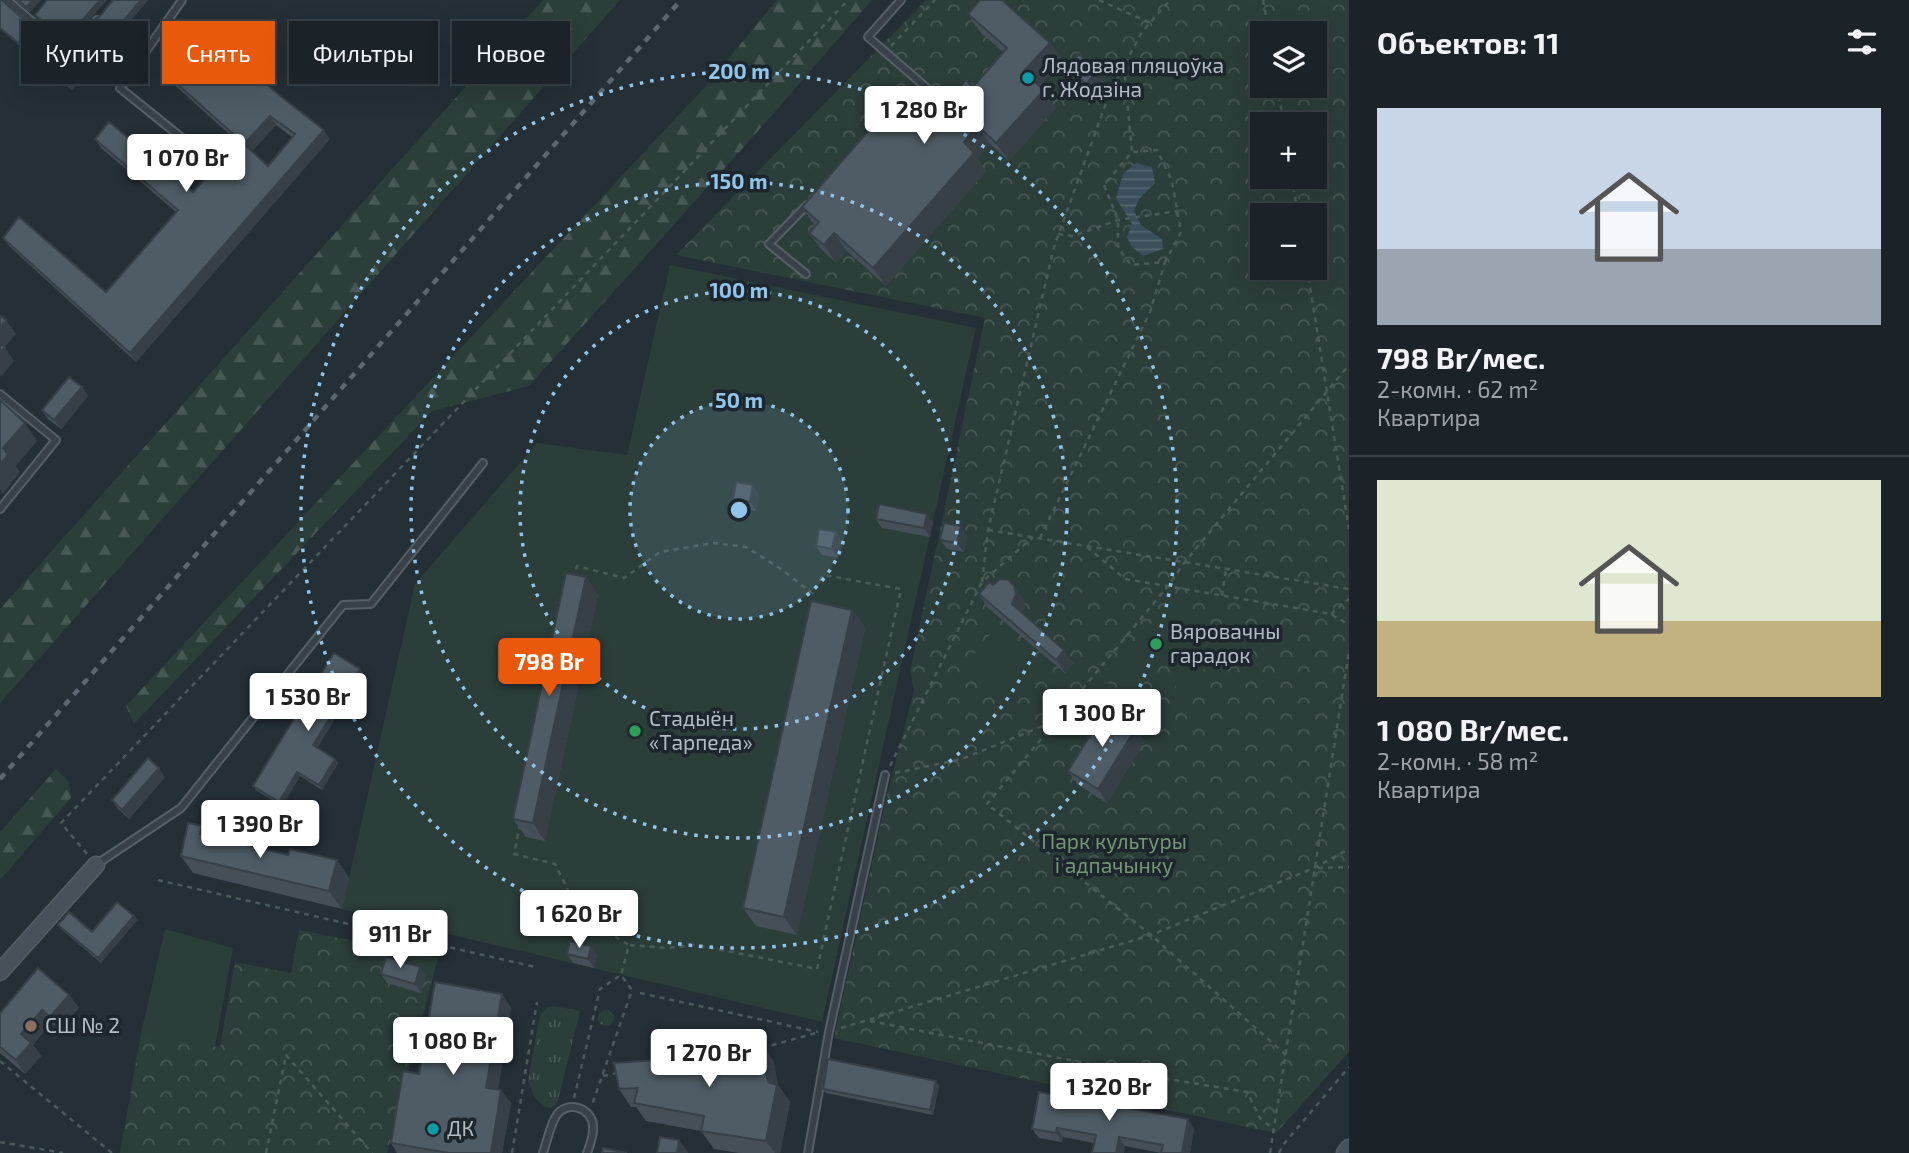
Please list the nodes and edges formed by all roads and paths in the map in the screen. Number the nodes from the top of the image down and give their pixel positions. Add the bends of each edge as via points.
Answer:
1 (7, 0) edge
2 (182, 0) edge
3 (848, 0) edge
4 (901, 0) edge
5 (935, 0) edge
6 (1099, 0) edge
7 (1170, 0) edge
8 (1263, 0) edge
9 (39, 10) edge
10 (105, 10) edge
11 (30, 20) junction
12 (1267, 21) edge
13 (1150, 23) junction
14 (884, 53) junction
15 (1124, 66) junction
16 (924, 86) junction
17 (966, 92) edge
18 (899, 111) edge
19 (197, 150) dead end
20 (1132, 152) junction
21 (815, 197) edge
22 (1177, 211) junction
23 (1118, 220) junction
24 (1059, 234) junction
25 (1166, 262) junction
26 (806, 274) dead end
27 (1309, 280) edge
28 (1349, 365) edge
29 (1327, 392) junction
30 (0, 394) edge
31 (483, 463) dead end
32 (0, 509) edge
33 (1349, 529) edge
34 (988, 530) junction
35 (1033, 537) junction
36 (1040, 538) junction
37 (1086, 546) junction
38 (1184, 563) junction
39 (1226, 569) junction
40 (574, 579) edge
41 (982, 582) junction
42 (1168, 586) junction
43 (1349, 589) edge
44 (1222, 596) junction
45 (1349, 599) edge
46 (1331, 614) junction
47 (1349, 625) edge
48 (1349, 651) edge
49 (1056, 721) junction
50 (885, 775) junction
51 (522, 815) edge
52 (1349, 849) edge
53 (96, 865) junction
54 (1349, 867) edge
55 (1314, 868) junction
56 (158, 880) dead end
57 (1151, 935) junction
58 (629, 945) junction
59 (535, 967) dead end
60 (0, 972) edge
61 (621, 975) junction
62 (640, 993) dead end
63 (537, 1002) dead end
64 (867, 1020) junction
65 (829, 1032) junction
66 (757, 1049) edge
67 (1286, 1055) junction
68 (718, 1056) edge
69 (0, 1061) edge
70 (678, 1063) edge
71 (1349, 1067) edge
72 (626, 1072) edge
73 (602, 1076) junction
74 (571, 1107) junction
75 (589, 1114) junction
76 (1274, 1130) junction
77 (0, 1142) edge
78 (1349, 1148) edge
79 (63, 1153) edge
80 (112, 1153) edge
81 (266, 1153) edge
82 (372, 1153) edge
83 (512, 1153) edge
84 (543, 1153) edge
85 (587, 1153) edge
86 (808, 1153) edge
87 (1270, 1153) edge
88 (1279, 1153) edge
89 (1345, 1153) edge

1 - 11 lane
2 - 19 lane via 120,88
3 - 53 path via 61,823
4 - 14 lane via 868,37
5 - 14 path
6 - 13 path
7 - 13 path
8 - 12 path
9 - 11 lane
10 - 11 lane via 69,52
13 - 15 path
14 - 16 lane
15 - 20 path
15 - 24 path via 1110,92
16 - 17 lane via 950,108
16 - 18 lane
20 - 22 path via 1157,150 1172,181
20 - 23 path via 1104,185
21 - 26 lane via 769,244
22 - 23 path
22 - 25 path via 1181,232
23 - 24 path via 1073,236
23 - 25 path via 1118,248 1131,265
24 - 34 path
25 - 36 path via 1150,312
27 - 29 path
28 - 29 path
29 - 33 path
29 - 38 path
30 - 32 lane via 56,440
31 - 53 lane via 371,604 343,606 181,808
34 - 35 path
34 - 41 path
35 - 36 path
35 - 41 path
36 - 37 path
37 - 38 path
37 - 42 path via 1125,579
38 - 39 path
38 - 42 path
39 - 43 path
39 - 44 path
40 - 58 path via 577,566 625,578 660,552 713,543 746,547 813,594 823,575 901,589 817,969 698,945
41 - 50 path
42 - 44 path
42 - 49 path
44 - 46 path
45 - 46 path
46 - 47 path
48 - 55 path
49 - 50 path via 962,759
49 - 57 path via 987,804
50 - 65 lane
51 - 58 path via 514,854 555,864 589,921
52 - 55 path
53 - 60 street
54 - 55 path
55 - 57 path
55 - 67 path
56 - 59 path
57 - 64 path
57 - 67 path
58 - 61 path
61 - 73 path via 632,990
61 - 74 path via 600,989
62 - 66 path via 819,1032
63 - 83 path
64 - 65 path
64 - 76 path via 1247,1092 1260,1118
65 - 86 lane
67 - 76 path
68 - 70 path
69 - 80 path
71 - 88 path
72 - 73 path
73 - 75 path
74 - 75 lane
74 - 84 lane via 555,1117
75 - 85 lane via 593,1126
76 - 87 path
77 - 79 path
78 - 89 street
81 - 82 path via 286,1055

